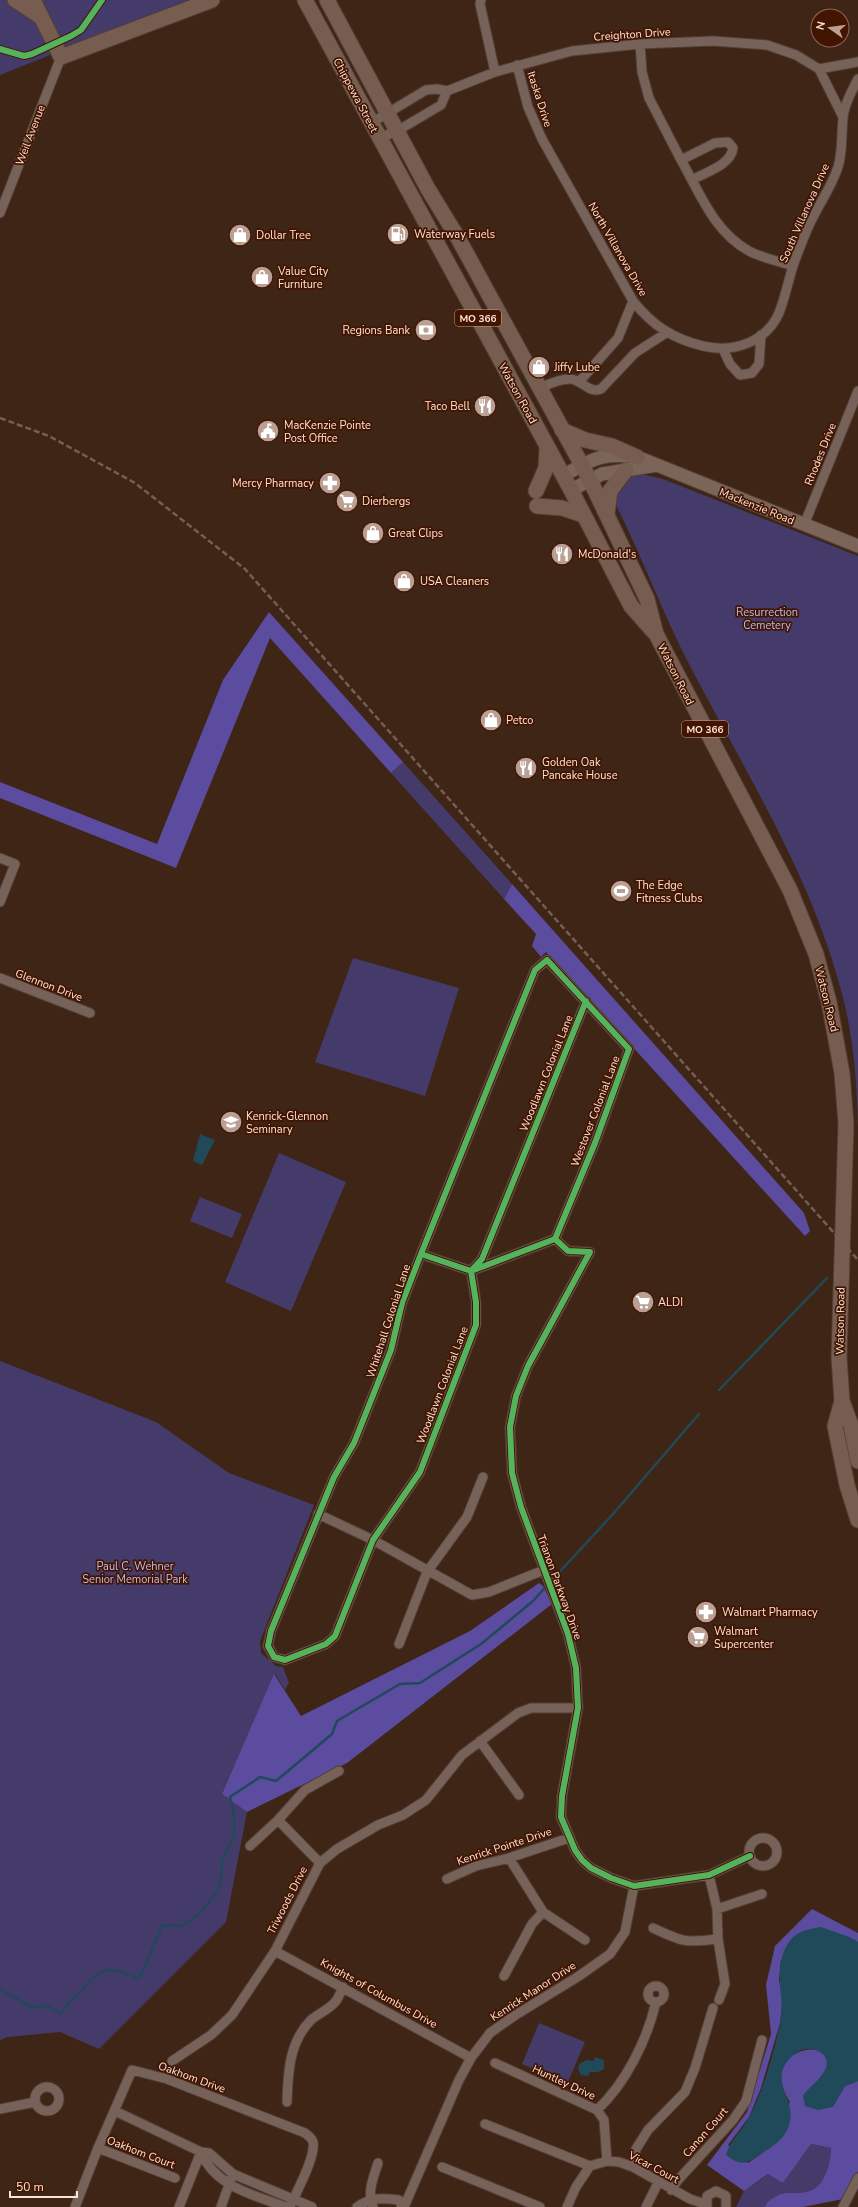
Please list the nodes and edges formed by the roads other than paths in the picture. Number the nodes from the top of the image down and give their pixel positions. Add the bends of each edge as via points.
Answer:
1 (15, 0) edge
2 (33, 0) edge
3 (212, 0) edge
4 (305, 0) edge
5 (327, 0) edge
6 (479, 1) edge
7 (42, 17) junction
8 (640, 44) junction
9 (61, 57) junction
10 (858, 62) edge
11 (517, 65) junction
12 (819, 69) junction
13 (495, 72) junction
14 (858, 80) edge
15 (447, 90) junction
16 (387, 112) junction
17 (842, 117) junction
18 (371, 123) junction
19 (397, 131) junction
20 (379, 138) junction
21 (542, 139) joint
22 (681, 160) junction
23 (692, 180) junction
24 (428, 189) joint
25 (408, 190) joint
26 (0, 213) edge
27 (793, 266) junction
28 (785, 295) joint
29 (633, 301) junction
30 (666, 333) junction
31 (761, 335) junction
32 (723, 349) junction
33 (579, 382) junction
34 (540, 388) junction
35 (858, 391) edge
36 (562, 430) junction
37 (547, 446) junction
38 (637, 457) junction
39 (657, 465) junction
40 (581, 466) junction
41 (626, 470) junction
42 (563, 476) junction
43 (590, 480) junction
44 (571, 490) junction
45 (536, 491) dead end
46 (537, 506) dead end
47 (607, 514) junction
48 (583, 515) junction
49 (804, 525) junction
50 (858, 546) edge
51 (656, 634) junction
52 (0, 858) edge
53 (0, 902) edge
54 (0, 978) edge
55 (586, 1001) junction
56 (90, 1013) dead end
57 (554, 1239) junction
58 (421, 1254) junction
59 (471, 1271) junction
60 (842, 1401) junction
61 (858, 1461) edge
62 (483, 1477) dead end
63 (318, 1514) junction
64 (858, 1520) edge
65 (373, 1540) junction
66 (544, 1570) junction
67 (428, 1572) junction
68 (399, 1644) dead end
69 (268, 1646) joint
70 (578, 1708) junction
71 (480, 1741) junction
72 (339, 1771) dead end
73 (519, 1795) dead end
74 (278, 1820) junction
75 (569, 1838) junction
76 (250, 1846) dead end
77 (750, 1856) dead end
78 (509, 1858) junction
79 (320, 1863) junction
80 (709, 1875) junction
81 (447, 1879) dead end
82 (634, 1886) junction
83 (762, 1894) dead end
84 (717, 1909) junction
85 (543, 1912) junction
86 (653, 1928) dead end
87 (718, 1939) junction
88 (585, 1940) dead end
89 (275, 1950) junction
90 (504, 1976) dead end
91 (343, 1987) junction
92 (719, 2000) dead end
93 (656, 2002) dead end
94 (713, 2008) dead end
95 (762, 2040) dead end
96 (471, 2058) junction
97 (172, 2061) dead end
98 (495, 2063) dead end
99 (35, 2102) dead end
100 (287, 2102) dead end
101 (0, 2109) edge
102 (597, 2110) junction
103 (115, 2111) junction
104 (485, 2124) dead end
105 (98, 2148) junction
106 (201, 2152) junction
107 (607, 2161) junction
108 (378, 2163) dead end
109 (590, 2166) junction
110 (442, 2167) dead end
111 (633, 2167) junction
112 (233, 2174) junction
113 (175, 2178) dead end
114 (858, 2178) edge
115 (658, 2183) junction
116 (229, 2184) junction
117 (263, 2185) junction
118 (671, 2190) junction
119 (258, 2196) junction
120 (294, 2198) junction
121 (372, 2203) edge
122 (706, 2205) edge
123 (75, 2207) edge
124 (179, 2207) edge
125 (221, 2207) edge
126 (286, 2207) edge
127 (290, 2207) edge
128 (312, 2207) edge
129 (357, 2207) edge
130 (403, 2207) edge
131 (540, 2207) edge
132 (567, 2207) edge
133 (646, 2207) edge
134 (726, 2207) edge
135 (843, 2207) edge

1 - 7 main road
2 - 7 main road
3 - 9 main road
4 - 18 main road, Chippewa Street / MO 366
5 - 16 main road, Chippewa Street / MO 366
6 - 13 street
7 - 9 main road
8 - 11 street, Creighton Drive via 572,51
8 - 12 street, Creighton Drive via 713,41 767,45 796,55
8 - 22 street via 642,72 649,98
9 - 26 street, Weil Avenue
10 - 12 street
11 - 13 street, Creighton Drive
11 - 21 street, Itaska Drive via 528,107
12 - 17 street
13 - 15 street, Creighton Drive
14 - 17 street
15 - 16 street, Creighton Drive via 426,90
15 - 19 street via 441,105
16 - 18 street, Creighton Drive
16 - 19 main road, Chippewa Street / MO 366
17 - 27 street, South Villanova Drive via 843,145 838,168 808,227
18 - 20 main road, Chippewa Street / MO 366
19 - 20 street
19 - 24 main road, Chippewa Street / MO 366
20 - 25 main road, Chippewa Street / MO 366
21 - 29 street, North Villanova Drive
22 - 23 street
22 - 23 street via 722,141 728,142 733,148 728,160
23 - 27 street via 710,214 728,236 750,252
24 - 34 main road, Watson Road / MO 366 via 458,238
25 - 37 main road, Watson Road / MO 366
27 - 28 street, South Villanova Drive
28 - 31 street, North Villanova Drive via 779,314 770,328
29 - 30 street, North Villanova Drive
29 - 33 street via 618,338
30 - 32 street, North Villanova Drive via 693,344
30 - 33 street via 636,353 601,389 592,390
31 - 32 street, North Villanova Drive via 746,345
31 - 32 street via 759,364 752,373 740,374 735,371
33 - 34 street via 570,379 559,380
34 - 36 main road, Watson Road / MO 366
35 - 49 street, Rhodes Drive
36 - 38 main road
36 - 40 main road, Watson Road / MO 366
37 - 42 main road, Watson Road / MO 366
37 - 45 main road via 546,468
38 - 39 main road, Mackenzie Road
38 - 40 main road, Mackenzie Road via 609,455
39 - 41 main road
39 - 49 main road, Mackenzie Road
40 - 42 main road, Mackenzie Road
40 - 43 main road, Watson Road / MO 366
41 - 43 main road via 602,474
41 - 47 main road via 610,491
42 - 44 main road, Watson Road / MO 366
43 - 44 main road
43 - 47 main road, Watson Road / MO 366
44 - 48 main road, Watson Road / MO 366
46 - 48 main road via 562,508
47 - 51 main road, Watson Road / MO 366 via 647,598
48 - 51 main road, Watson Road / MO 366 via 631,606
49 - 50 main road, Mackenzie Road
51 - 60 main road, Watson Road / MO 366 via 790,890 816,954 829,1002 841,1065 846,1124 839,1330
52 - 53 street via 15,864
54 - 56 street, Glennon Drive
55 - 57 street, Westover Colonial Lane via 629,1049 595,1143
55 - 58 street, Whitehall Colonial Lane via 547,960 535,970
55 - 59 street, Woodlawn Colonial Lane via 482,1259
57 - 59 street
57 - 66 street, Trianon Parkway Drive via 568,1251 590,1252 528,1366 516,1396 510,1427 512,1473 521,1507
58 - 59 street
58 - 63 street, Whitehall Colonial Lane via 402,1303 391,1350 354,1443 334,1477
59 - 65 street, Woodlawn Colonial Lane via 476,1302 476,1325 420,1472
60 - 61 main road, Watson Road / MO 366 via 851,1425
60 - 64 main road, Watson Road / MO 366 via 835,1426 847,1485
62 - 67 street via 467,1517
63 - 65 street
63 - 69 street, Whitehall Colonial Lane via 271,1631
65 - 67 street
65 - 69 street, Woodlawn Colonial Lane via 335,1636 326,1644 285,1660 274,1657
66 - 67 street via 489,1592 472,1595
66 - 70 street, Trianon Parkway Drive via 568,1634 576,1668
67 - 68 street
70 - 71 street, Triwoods Drive via 531,1708 518,1713
70 - 75 street, Trianon Parkway Drive via 562,1796 561,1817
71 - 73 street
71 - 79 street, Triwoods Drive via 462,1754 426,1800 403,1815 378,1825 337,1849
72 - 74 street via 305,1790
74 - 76 street
74 - 79 street
75 - 78 street, Kenrick Pointe Drive
75 - 82 street, Trianon Parkway Drive via 590,1868
77 - 80 street, Trianon Parkway Drive
78 - 81 street, Kenrick Pointe Drive via 476,1866
78 - 85 street
79 - 89 street, Triwoods Drive
80 - 82 street, Trianon Parkway Drive
80 - 84 street
82 - 96 street, Kenrick Manor Drive via 625,1932 610,1954 490,2033
83 - 84 street
84 - 87 street
85 - 88 street
85 - 90 street via 532,1924
86 - 87 street via 682,1942
87 - 92 street via 725,1984
89 - 91 street, Knights of Columbus Drive
89 - 97 street, Triwoods Drive via 232,2015 211,2035
91 - 96 street, Knights of Columbus Drive
91 - 100 street via 336,2002 312,2020 300,2033 292,2053
93 - 102 street via 653,2017 638,2051 609,2099
94 - 111 street via 685,2092 648,2130 636,2149
95 - 118 street, Canon Court via 746,2101 733,2120
96 - 130 street, Kenrick Manor Drive
98 - 102 street, Huntley Drive
99 - 101 street
102 - 107 street, Huntley Drive via 604,2120
103 - 105 street, Oakhom Drive
103 - 106 street
103 - 120 street, Oakhom Drive via 132,2070 167,2079 305,2133 311,2137 312,2153
104 - 109 street
105 - 113 street, Oakhom Court
105 - 123 street, Oakhom Drive
106 - 112 street via 209,2152
106 - 116 street via 210,2169
106 - 124 street
107 - 109 street, Vicar Court
107 - 111 street, Vicar Court
108 - 121 street via 370,2187
109 - 132 street
110 - 131 street
111 - 115 street, Vicar Court
112 - 116 street
112 - 117 street
114 - 135 street
115 - 118 street, Vicar Court
115 - 133 street
116 - 119 street
116 - 125 street
117 - 119 street
117 - 120 street
118 - 122 street, Vicar Court
119 - 126 street
120 - 127 street, Oakhom Drive
120 - 128 street
121 - 129 street
121 - 130 street via 399,2200
122 - 134 street, Vicar Court via 709,2193 720,2191 726,2196

